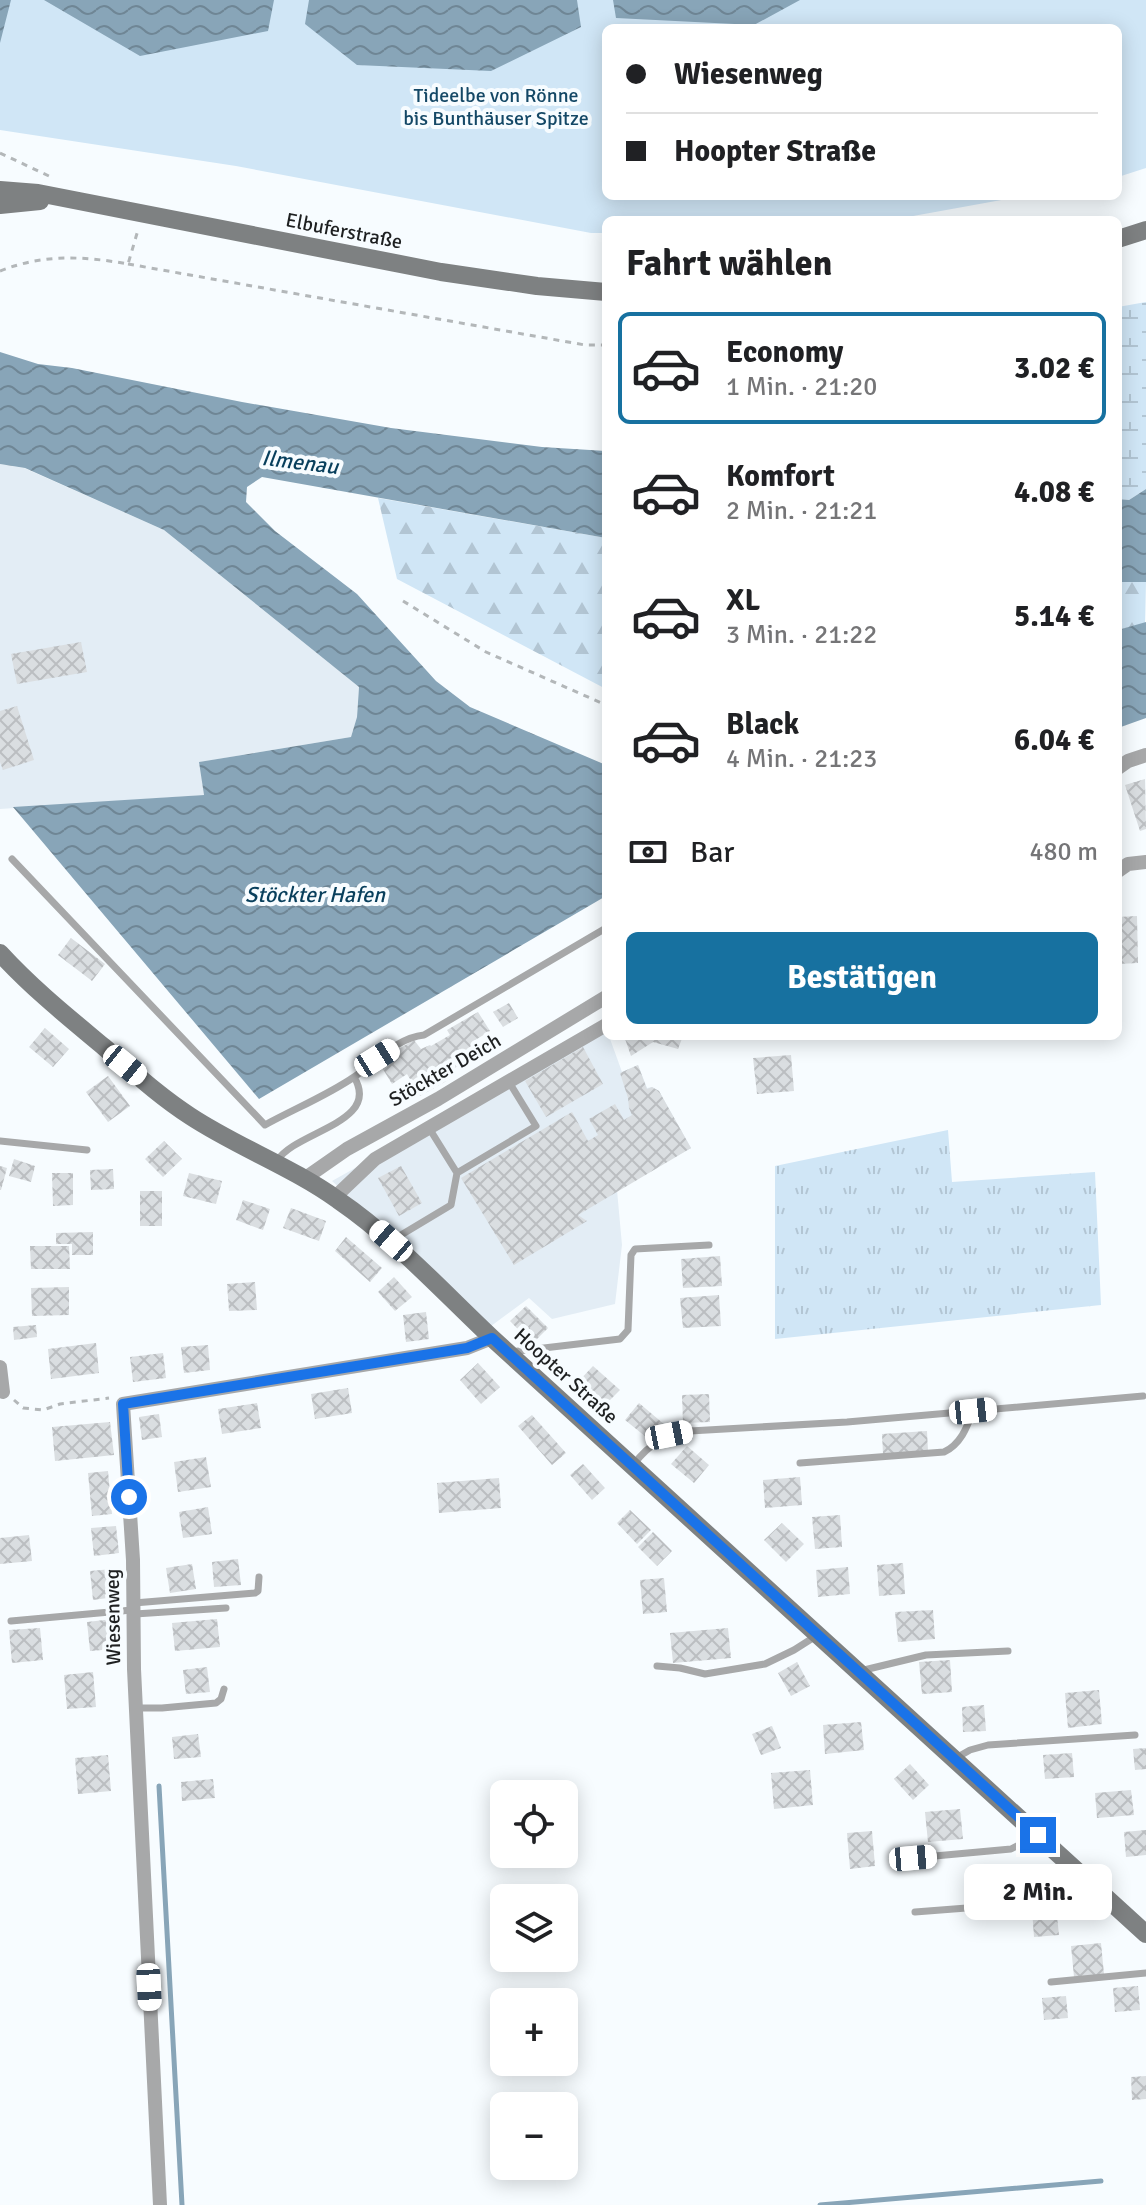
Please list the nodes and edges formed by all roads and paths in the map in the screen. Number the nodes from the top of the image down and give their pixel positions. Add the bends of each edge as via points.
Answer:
1 (0, 153) edge
2 (53, 178) dead end
3 (0, 190) edge
4 (75, 202) junction
5 (0, 205) edge
6 (143, 215) junction
7 (1146, 230) edge
8 (1122, 238) edge
9 (128, 264) junction
10 (0, 271) edge
11 (602, 292) edge
12 (602, 345) edge
13 (403, 601) dead end
14 (602, 703) edge
15 (1146, 755) edge
16 (1122, 765) edge
17 (12, 859) dead end
18 (1146, 862) edge
19 (1122, 868) edge
20 (602, 930) edge
21 (0, 953) edge
22 (602, 999) edge
23 (602, 1027) edge
24 (354, 1077) junction
25 (509, 1082) junction
26 (429, 1128) junction
27 (0, 1141) edge
28 (87, 1150) dead end
29 (276, 1164) junction
30 (457, 1173) junction
31 (304, 1179) junction
32 (335, 1197) junction
33 (391, 1241) junction
34 (709, 1245) dead end
35 (492, 1338) junction
36 (508, 1352) junction
37 (0, 1367) edge
38 (3, 1392) joint
39 (1143, 1396) dead end
40 (123, 1404) junction
41 (973, 1411) junction
42 (800, 1463) dead end
43 (632, 1466) junction
44 (259, 1577) dead end
45 (226, 1608) dead end
46 (132, 1609) junction
47 (11, 1621) dead end
48 (818, 1634) junction
49 (1008, 1651) dead end
50 (657, 1666) dead end
51 (858, 1671) junction
52 (224, 1689) dead end
53 (135, 1708) junction
54 (1135, 1735) dead end
55 (954, 1759) junction
56 (1038, 1835) junction
57 (913, 1858) dead end
58 (1092, 1884) junction
59 (915, 1912) dead end
60 (1146, 1934) edge
61 (1146, 1973) edge
62 (1051, 1982) dead end
63 (160, 2205) edge

1 - 2 path
3 - 4 street, Elbuferstraße
4 - 5 street, Elbuferstraße
4 - 6 street, Elbuferstraße
6 - 9 path
6 - 11 street, Elbuferstraße via 441,272
7 - 8 street
9 - 10 path via 60,256
9 - 12 path
13 - 14 path via 486,652
15 - 16 street
17 - 24 lane via 265,1125
18 - 19 street
20 - 24 lane via 424,1035 412,1036
21 - 29 street, Hoopter Straße via 34,988 189,1115
22 - 31 street, Stöckter Deich
23 - 25 street
24 - 29 lane via 360,1095 356,1109 282,1154
25 - 26 street
25 - 30 lane via 536,1126
26 - 30 lane
26 - 32 street via 375,1159
27 - 28 lane
29 - 31 street, Hoopter Straße
30 - 33 lane via 451,1205
31 - 32 street, Hoopter Straße
32 - 33 street, Hoopter Straße
33 - 35 street, Hoopter Straße
34 - 36 lane via 635,1249 630,1322 620,1339
35 - 36 street, Hoopter Straße
35 - 40 street via 467,1348
36 - 43 street, Hoopter Straße
37 - 38 street
38 - 40 path via 30,1410 113,1397
39 - 41 lane
40 - 46 street, Wiesenweg
41 - 42 lane via 965,1432 944,1452
41 - 43 lane via 690,1431 669,1435
43 - 48 street, Hoopter Straße
44 - 46 lane via 255,1593
45 - 46 lane
46 - 47 lane
46 - 53 street, Wiesenweg
48 - 50 lane via 765,1664 705,1674
48 - 51 street, Hoopter Straße
49 - 51 lane via 926,1655
51 - 55 street, Hoopter Straße
52 - 53 lane via 216,1703
53 - 63 street, Wiesenweg
54 - 55 lane via 988,1745
55 - 56 street, Hoopter Straße
56 - 57 lane via 1011,1849
56 - 58 street, Hoopter Straße
58 - 59 lane via 1057,1901
58 - 60 street, Hoopter Straße
61 - 62 lane

